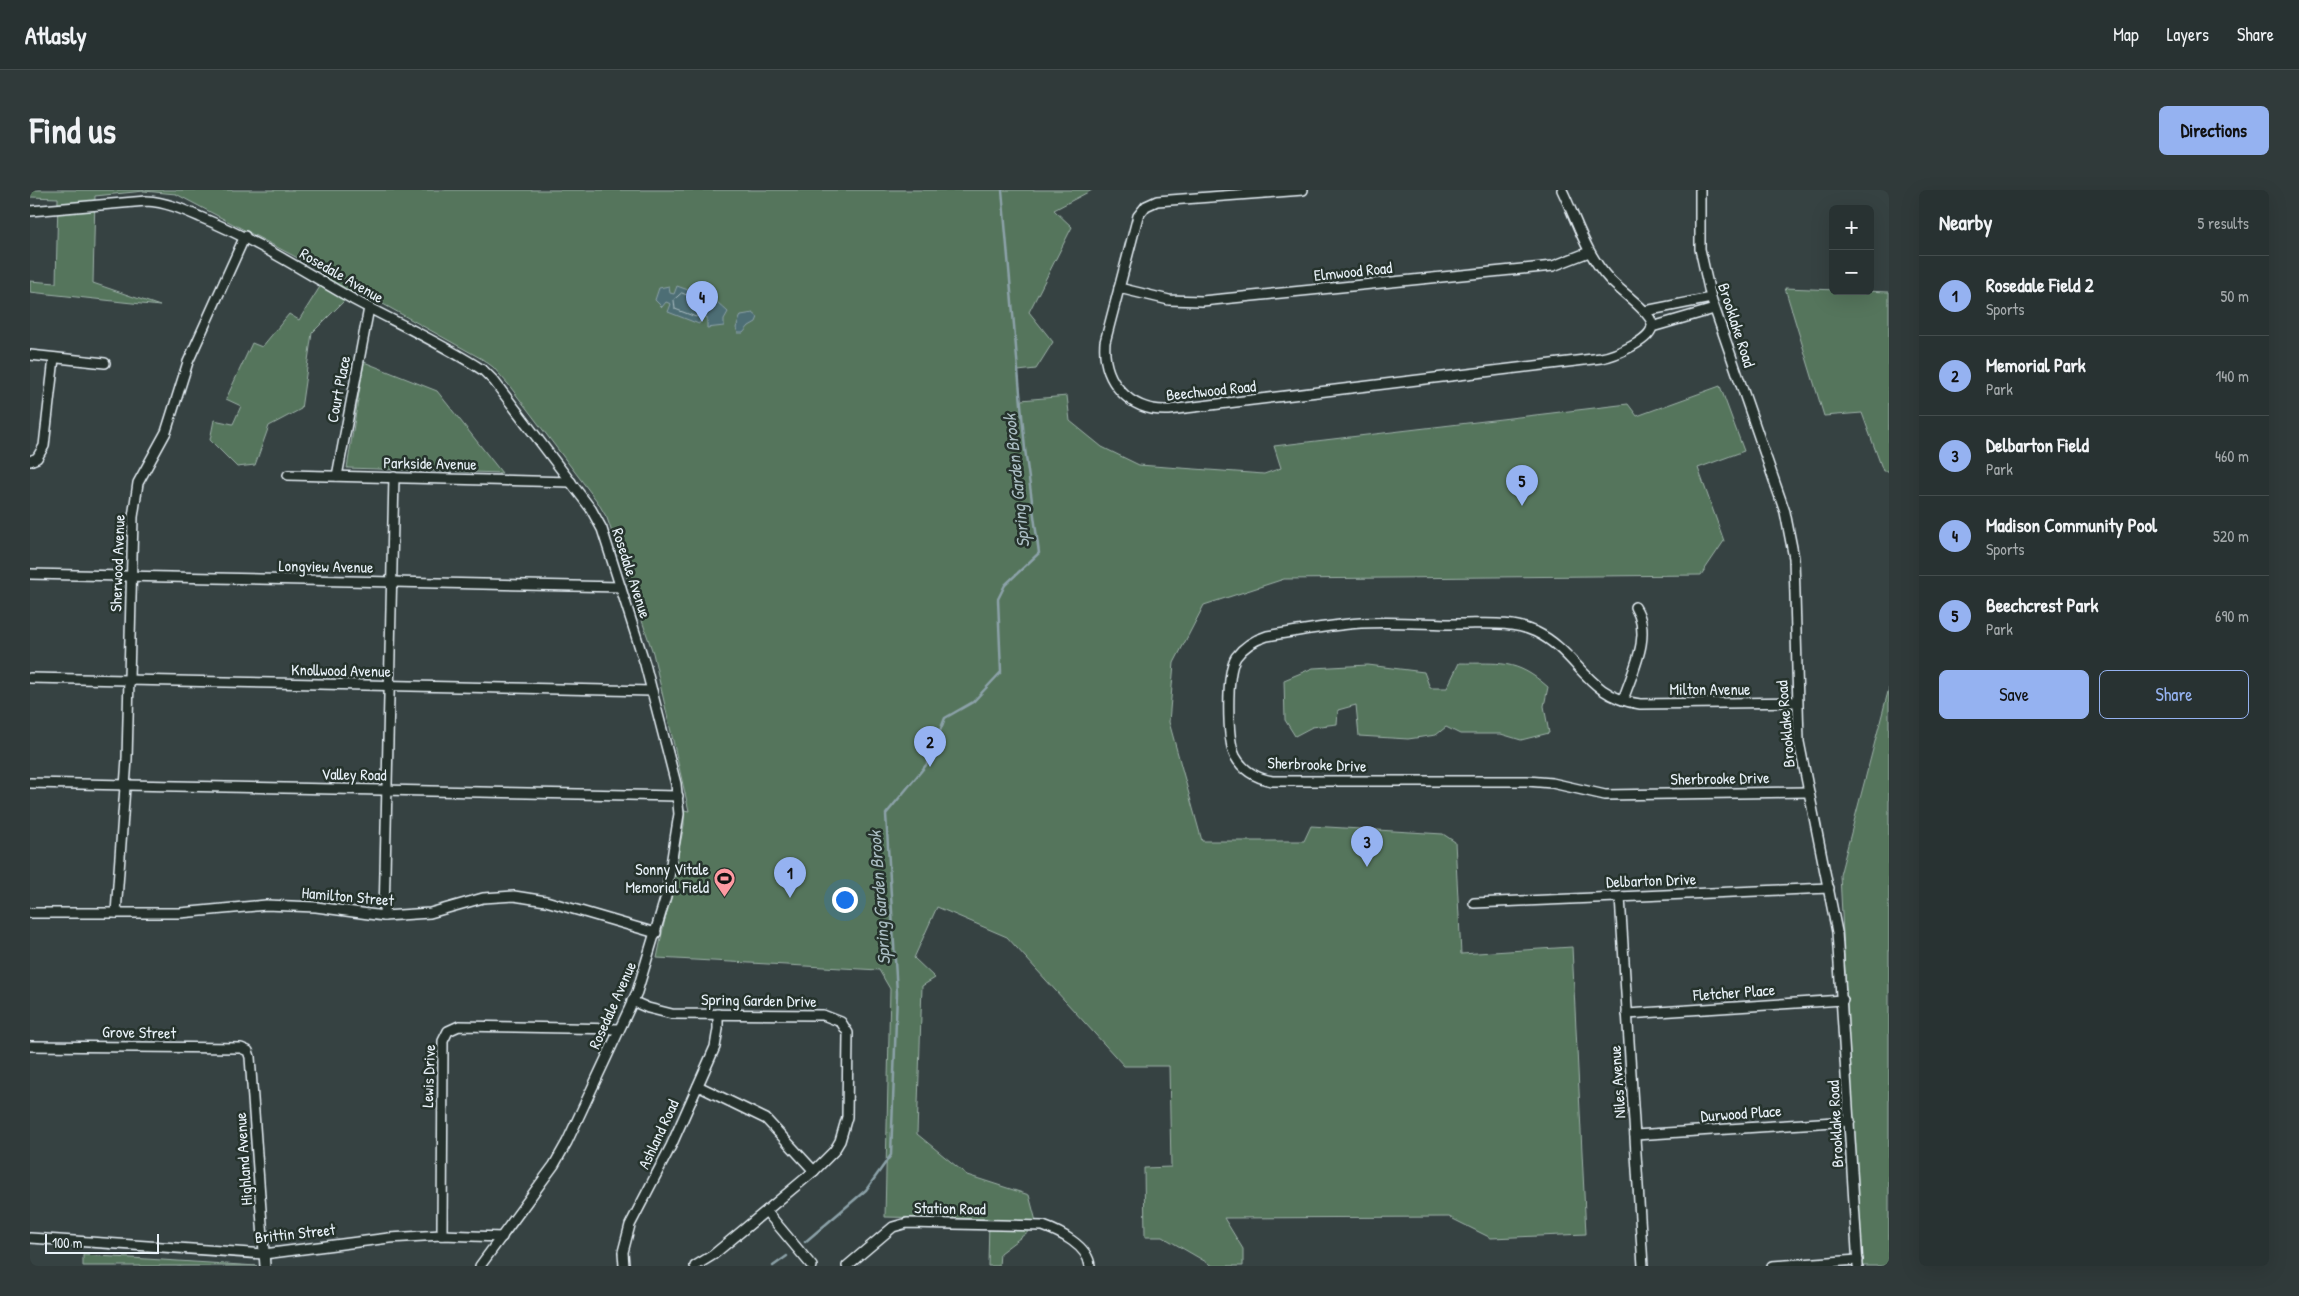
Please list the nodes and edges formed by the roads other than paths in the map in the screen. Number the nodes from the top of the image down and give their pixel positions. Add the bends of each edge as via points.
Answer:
1 (1303, 190) edge
2 (1562, 190) edge
3 (1700, 190) edge
4 (30, 211) edge
5 (245, 236) junction
6 (1589, 252) junction
7 (1119, 288) junction
8 (1711, 298) junction
9 (369, 308) junction
10 (1714, 309) junction
11 (1645, 311) junction
12 (1652, 327) junction
13 (30, 355) edge
14 (54, 358) junction
15 (105, 364) dead end
16 (30, 461) edge
17 (288, 475) dead end
18 (337, 476) junction
19 (394, 478) junction
20 (571, 482) junction
21 (30, 574) edge
22 (131, 576) junction
23 (392, 582) junction
24 (622, 587) junction
25 (1634, 607) dead end
26 (30, 678) edge
27 (129, 680) junction
28 (389, 686) junction
29 (652, 691) junction
30 (1623, 700) junction
31 (1796, 702) junction
32 (30, 783) edge
33 (126, 784) junction
34 (387, 789) junction
35 (1808, 792) junction
36 (678, 796) junction
37 (1829, 888) junction
38 (1620, 897) junction
39 (1474, 903) dead end
40 (30, 913) edge
41 (116, 913) junction
42 (384, 916) junction
43 (656, 933) junction
44 (1843, 1000) junction
45 (632, 1001) junction
46 (718, 1014) junction
47 (1627, 1014) junction
48 (619, 1029) junction
49 (30, 1046) edge
50 (248, 1051) joint
51 (698, 1086) junction
52 (1850, 1121) junction
53 (1635, 1135) junction
54 (814, 1171) junction
55 (766, 1211) junction
56 (442, 1235) junction
57 (502, 1237) junction
58 (30, 1238) edge
59 (264, 1254) junction
60 (1858, 1263) edge
61 (486, 1264) edge
62 (265, 1266) edge
63 (624, 1266) edge
64 (695, 1266) edge
65 (812, 1266) edge
66 (847, 1266) edge
67 (1090, 1266) edge
68 (1643, 1266) edge
69 (1772, 1266) edge

1 - 7 street, Beechwood Road via 1151,203 1138,216
2 - 6 street
3 - 8 street, Brooklake Road via 1700,249
4 - 5 street, Rosedale Avenue via 158,202
5 - 9 street, Rosedale Avenue
5 - 22 street, Sherwood Avenue via 188,362 166,432 138,483
6 - 7 street, Elmwood Road via 1553,266 1202,301 1169,300
6 - 11 street via 1610,280
7 - 12 street, Beechwood Road via 1105,342 1108,373 1132,402 1162,411 1611,357 1628,349
8 - 10 street, Brooklake Road
8 - 11 street
9 - 18 street, Court Place
9 - 20 street, Rosedale Avenue via 484,371
10 - 12 street, Beechwood Road
10 - 31 street, Brooklake Road via 1790,532 1794,567
11 - 12 street
13 - 14 street
14 - 15 street
14 - 16 street via 44,446
17 - 18 street, Parkside Avenue
18 - 19 street, Parkside Avenue
19 - 20 street, Parkside Avenue
19 - 23 street
20 - 24 street, Rosedale Avenue via 602,528
21 - 22 street, Longview Avenue
22 - 23 street, Longview Avenue
22 - 27 street, Sherwood Avenue
23 - 24 street, Longview Avenue
23 - 28 street
24 - 29 street, Rosedale Avenue
25 - 30 street via 1642,622 1642,642
26 - 27 street, Knollwood Avenue
27 - 28 street, Knollwood Avenue
27 - 33 street, Sherwood Avenue
28 - 29 street, Knollwood Avenue
28 - 34 street
29 - 36 street, Rosedale Avenue
30 - 31 street, Milton Avenue via 1640,704
30 - 35 street, Sherbrooke Drive via 1596,687 1563,651 1546,638 1534,631 1508,625 1361,623 1267,636 1241,650 1229,678 1231,737 1235,756 1247,770 1272,781 1527,781 1605,795
31 - 35 street, Brooklake Road via 1798,742
32 - 33 street, Valley Road
33 - 34 street, Valley Road
33 - 41 street, Sherwood Avenue
34 - 36 street, Valley Road
34 - 42 street
35 - 37 street, Brooklake Road
36 - 43 street, Rosedale Avenue via 679,825
37 - 38 street, Delbarton Drive
37 - 44 street, Brooklake Road
38 - 39 street, Delbarton Drive
38 - 47 street, Niles Avenue
40 - 41 street, Hamilton Street
41 - 42 street, Hamilton Street via 180,913 238,906 291,906
42 - 43 street, Hamilton Street via 430,913 484,898 514,896 546,901
43 - 45 street, Rosedale Avenue
44 - 47 street, Fletcher Place
44 - 52 street, Brooklake Road
45 - 46 street, Spring Garden Drive via 672,1014
45 - 48 street, Rosedale Avenue
46 - 51 street, Ashland Road via 717,1039
46 - 54 street, Spring Garden Drive via 823,1015 835,1018 845,1027 850,1040 847,1118 834,1151
47 - 53 street, Niles Avenue
48 - 56 street, Lewis Drive via 459,1026 448,1031 443,1041
48 - 57 street, Rosedale Avenue via 567,1142
49 - 50 street, Grove Street via 241,1048
50 - 59 street, Highland Avenue
51 - 54 street via 766,1119
51 - 63 street, Ashland Road via 630,1225 623,1252
52 - 53 street, Durwood Place
52 - 60 street, Brooklake Road
53 - 68 street, Niles Avenue
54 - 55 street, Spring Garden Drive
55 - 64 street, Spring Garden Drive
55 - 65 street
56 - 57 street, Brittin Street
56 - 59 street, Brittin Street via 389,1238
57 - 61 street, Rosedale Avenue
58 - 59 street, Brittin Street
59 - 62 street, Highland Avenue
60 - 69 street
66 - 67 street, Station Road via 893,1227 907,1222 1034,1225 1052,1229 1083,1250

